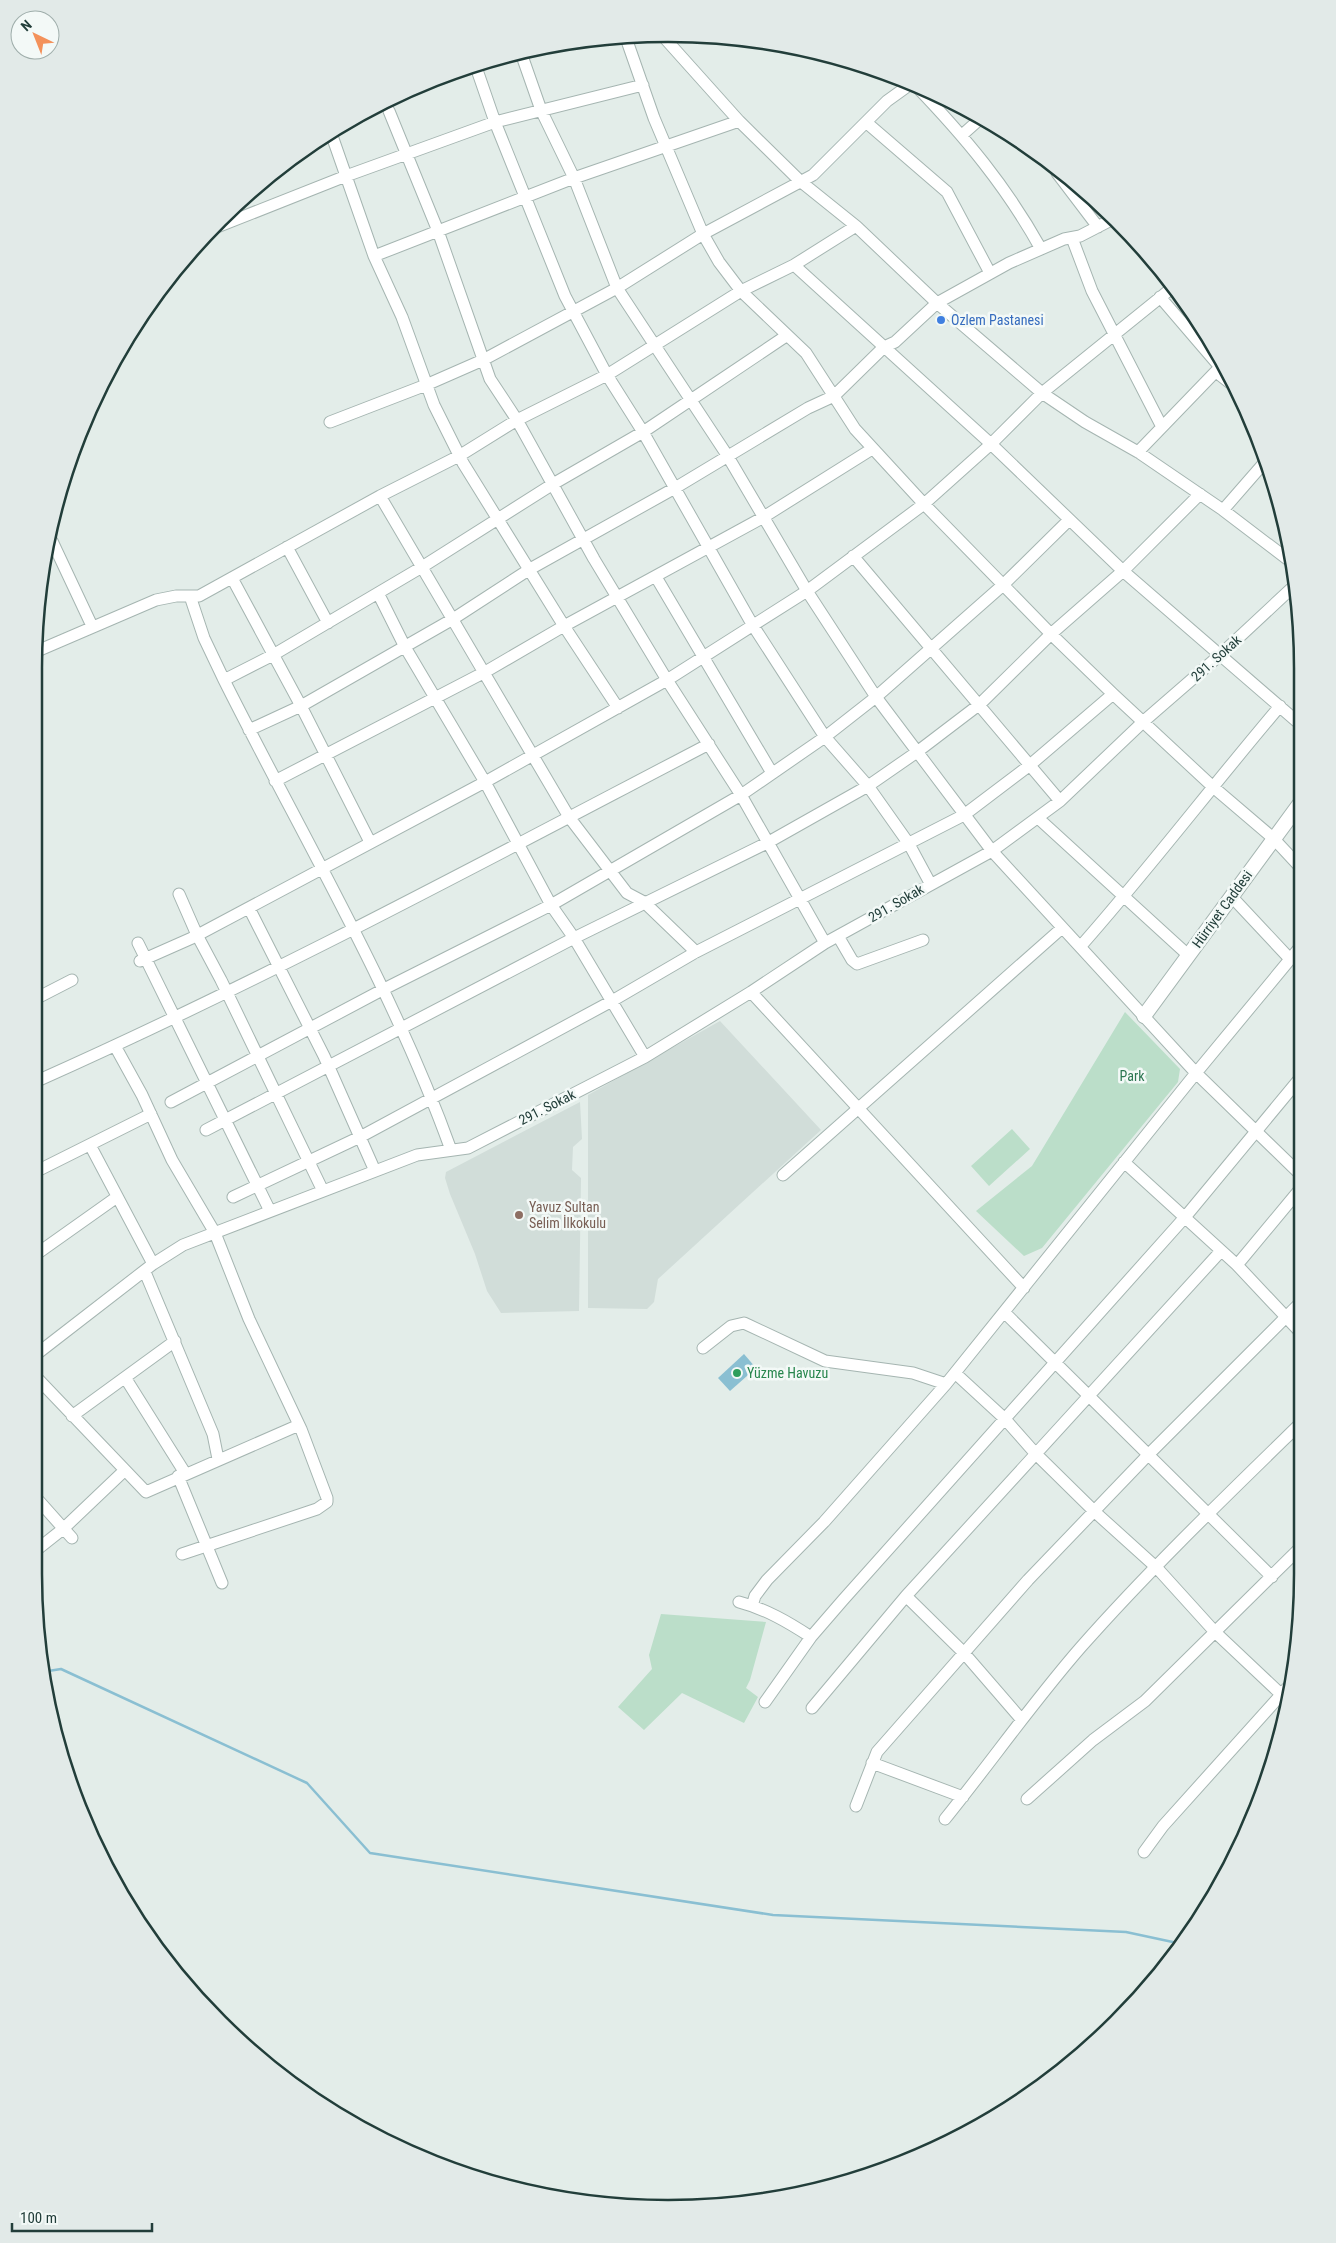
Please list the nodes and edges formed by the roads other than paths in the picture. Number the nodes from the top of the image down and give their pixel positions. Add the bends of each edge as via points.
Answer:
1 (669, 42) edge
2 (628, 44) edge
3 (523, 60) edge
4 (478, 73) edge
5 (643, 86) junction
6 (905, 89) edge
7 (929, 100) edge
8 (541, 110) junction
9 (389, 112) dead end
10 (738, 121) junction
11 (494, 122) junction
12 (867, 123) junction
13 (975, 123) edge
14 (962, 135) junction
15 (333, 140) edge
16 (665, 147) junction
17 (407, 155) junction
18 (346, 176) junction
19 (574, 178) junction
20 (800, 181) junction
21 (1074, 193) edge
22 (525, 196) junction
23 (231, 222) edge
24 (1106, 223) edge
25 (856, 226) junction
26 (1098, 227) junction
27 (438, 231) junction
28 (703, 234) junction
29 (1072, 238) junction
30 (1041, 249) junction
31 (374, 256) junction
32 (794, 265) junction
33 (990, 273) junction
34 (617, 288) junction
35 (741, 291) junction
36 (1167, 292) edge
37 (1160, 297) junction
38 (937, 303) junction
39 (573, 312) junction
40 (1114, 334) junction
41 (786, 336) junction
42 (654, 344) junction
43 (884, 347) junction
44 (483, 360) junction
45 (1213, 361) edge
46 (1218, 369) edge
47 (607, 375) junction
48 (426, 385) junction
49 (1042, 393) junction
50 (834, 396) junction
51 (690, 401) junction
52 (517, 420) junction
53 (330, 422) dead end
54 (1162, 427) junction
55 (643, 432) junction
56 (991, 444) junction
57 (872, 449) junction
58 (1138, 452) junction
59 (726, 455) junction
60 (459, 456) junction
61 (1260, 467) edge
62 (553, 484) junction
63 (675, 488) junction
64 (1200, 494) junction
65 (380, 496) junction
66 (924, 504) junction
67 (1223, 510) junction
68 (762, 518) junction
69 (498, 520) junction
70 (1069, 520) junction
71 (584, 539) junction
72 (55, 547) edge
73 (287, 547) junction
74 (708, 548) junction
75 (1283, 555) edge
76 (853, 556) junction
77 (422, 567) junction
78 (530, 569) junction
79 (1122, 571) junction
80 (656, 576) junction
81 (232, 578) junction
82 (1003, 585) junction
83 (807, 591) junction
84 (1289, 591) edge
85 (378, 593) junction
86 (190, 596) junction
87 (618, 596) junction
88 (453, 619) junction
89 (328, 623) junction
90 (752, 624) junction
91 (92, 626) junction
92 (564, 626) junction
93 (1051, 634) junction
94 (405, 647) junction
95 (43, 648) edge
96 (931, 650) junction
97 (273, 655) junction
98 (1220, 655) junction
99 (704, 656) junction
100 (484, 672) junction
101 (224, 680) junction
102 (667, 680) junction
103 (1113, 694) junction
104 (876, 697) junction
105 (435, 699) junction
106 (980, 704) junction
107 (301, 706) junction
108 (1280, 706) junction
109 (618, 708) junction
110 (1294, 719) edge
111 (1144, 721) junction
112 (249, 730) junction
113 (825, 737) junction
114 (709, 744) junction
115 (917, 752) junction
116 (327, 756) junction
117 (533, 756) junction
118 (1030, 765) junction
119 (772, 772) junction
120 (275, 781) junction
121 (485, 782) junction
122 (868, 786) junction
123 (1212, 786) junction
124 (741, 796) junction
125 (1060, 801) junction
126 (1294, 811) edge
127 (964, 815) junction
128 (569, 817) junction
129 (1038, 818) junction
130 (1273, 838) junction
131 (370, 842) junction
132 (767, 843) junction
133 (518, 844) junction
134 (908, 844) junction
135 (992, 851) junction
136 (1294, 860) edge
137 (323, 869) junction
138 (610, 870) junction
139 (930, 883) junction
140 (179, 894) dead end
141 (1231, 896) junction
142 (1124, 897) junction
143 (800, 899) junction
144 (644, 902) junction
145 (551, 905) junction
146 (248, 908) junction
147 (355, 928) junction
148 (1062, 928) junction
149 (197, 935) junction
150 (838, 936) junction
151 (574, 938) junction
152 (923, 940) dead end
153 (138, 943) dead end
154 (825, 943) junction
155 (1080, 947) junction
156 (696, 952) junction
157 (1294, 954) edge
158 (1188, 955) junction
159 (1290, 959) junction
160 (143, 960) junction
161 (278, 967) junction
162 (72, 980) dead end
163 (384, 989) junction
164 (226, 992) junction
165 (752, 992) junction
166 (42, 995) edge
167 (612, 1001) junction
168 (1144, 1016) junction
169 (176, 1017) junction
170 (310, 1028) junction
171 (400, 1028) junction
172 (115, 1046) junction
173 (257, 1057) junction
174 (645, 1057) junction
175 (328, 1065) junction
176 (1196, 1073) junction
177 (42, 1079) edge
178 (208, 1082) junction
179 (1294, 1085) edge
180 (274, 1094) junction
181 (432, 1097) junction
182 (171, 1102) dead end
183 (859, 1107) junction
184 (151, 1114) junction
185 (226, 1119) junction
186 (1256, 1129) junction
187 (206, 1130) dead end
188 (360, 1137) junction
189 (90, 1145) junction
190 (451, 1150) junction
191 (310, 1161) junction
192 (1124, 1162) junction
193 (1294, 1168) edge
194 (42, 1169) edge
195 (375, 1171) junction
196 (784, 1175) dead end
197 (258, 1185) junction
198 (323, 1191) junction
199 (1294, 1196) edge
200 (117, 1197) junction
201 (233, 1197) dead end
202 (270, 1211) junction
203 (1186, 1216) junction
204 (215, 1232) junction
205 (42, 1250) edge
206 (1221, 1251) junction
207 (1237, 1265) junction
208 (149, 1268) junction
209 (1024, 1288) junction
210 (1294, 1309) edge
211 (1004, 1312) junction
212 (1285, 1317) junction
213 (1294, 1326) edge
214 (175, 1341) junction
215 (703, 1348) dead end
216 (42, 1351) edge
217 (1055, 1363) junction
218 (955, 1373) junction
219 (126, 1379) junction
220 (42, 1383) edge
221 (946, 1384) junction
222 (1090, 1395) junction
223 (72, 1416) junction
224 (1005, 1419) junction
225 (299, 1425) junction
226 (1294, 1430) edge
227 (1035, 1453) junction
228 (1148, 1455) junction
229 (218, 1459) junction
230 (125, 1470) junction
231 (182, 1475) junction
232 (42, 1504) edge
233 (1095, 1512) junction
234 (1209, 1513) junction
235 (63, 1529) junction
236 (72, 1538) dead end
237 (42, 1546) edge
238 (206, 1547) junction
239 (182, 1554) dead end
240 (1294, 1554) edge
241 (1157, 1568) junction
242 (1272, 1577) junction
243 (222, 1583) dead end
244 (906, 1596) junction
245 (738, 1602) dead end
246 (752, 1606) junction
247 (1214, 1632) junction
248 (811, 1637) junction
249 (964, 1654) junction
250 (1282, 1692) edge
251 (1281, 1697) edge
252 (765, 1702) dead end
253 (812, 1708) dead end
254 (1021, 1719) junction
255 (872, 1763) junction
256 (963, 1797) junction
257 (1027, 1799) dead end
258 (856, 1806) dead end
259 (945, 1819) dead end
260 (1144, 1852) dead end

1 - 10 street
2 - 5 street
3 - 8 street
4 - 11 street
5 - 8 street
5 - 16 street
6 - 12 street via 887,101
7 - 14 street
8 - 11 street
8 - 19 street
9 - 17 street
10 - 16 street
10 - 20 street
11 - 17 street
11 - 22 street
12 - 20 street via 813,175
12 - 33 street via 947,192
13 - 14 street
14 - 30 street via 1008,194
15 - 18 street
16 - 19 street
16 - 28 street
17 - 18 street
17 - 27 street
18 - 23 street
18 - 31 street
19 - 22 street
19 - 34 street
20 - 25 street
20 - 28 street
21 - 26 street
22 - 27 street
22 - 39 street
24 - 26 street
25 - 32 street
25 - 38 street
26 - 29 street
27 - 31 street
27 - 44 street
28 - 34 street
28 - 35 street
29 - 30 street
29 - 40 street via 1092,291
30 - 33 street
31 - 48 street via 402,317
32 - 35 street
32 - 43 street
33 - 38 street
34 - 39 street
34 - 42 street
35 - 41 street
35 - 42 street
36 - 37 street
37 - 40 street
37 - 45 street
38 - 43 street via 894,342
38 - 49 street
39 - 44 street
39 - 47 street
40 - 49 street
40 - 54 street
41 - 50 street via 806,353
41 - 51 street
42 - 47 street
42 - 51 street
43 - 50 street
43 - 56 street
44 - 48 street
44 - 52 street via 490,378
46 - 54 street
47 - 52 street
47 - 55 street
48 - 53 street
48 - 60 street
49 - 56 street
49 - 58 street
50 - 57 street
50 - 59 street
51 - 55 street
51 - 59 street
52 - 60 street
52 - 62 street
54 - 58 street
55 - 62 street
55 - 63 street
56 - 66 street
56 - 70 street
57 - 66 street
57 - 68 street
58 - 64 street
59 - 63 street
59 - 68 street
60 - 65 street
60 - 69 street
61 - 67 street
62 - 69 street
62 - 71 street
63 - 71 street
63 - 74 street
64 - 67 street
64 - 79 street
65 - 73 street
65 - 77 street
66 - 76 street
66 - 82 street
67 - 75 street
68 - 74 street
68 - 83 street
69 - 77 street
69 - 78 street
70 - 79 street
70 - 82 street
71 - 78 street
71 - 87 street
72 - 91 street
73 - 81 street
73 - 89 street
74 - 80 street
74 - 90 street
76 - 83 street
76 - 96 street
77 - 85 street
77 - 88 street
78 - 88 street
78 - 92 street
79 - 93 street
79 - 98 street
80 - 87 street
80 - 99 street
81 - 86 street via 199,596
81 - 97 street
82 - 93 street
82 - 96 street
83 - 90 street
83 - 104 street
84 - 98 street, 291. Sokak
85 - 89 street
85 - 94 street
86 - 91 street via 156,600
86 - 101 street via 204,638
87 - 92 street
87 - 102 street
88 - 94 street
88 - 100 street
89 - 97 street
90 - 99 street
90 - 113 street
91 - 95 street
92 - 100 street
92 - 109 street
93 - 103 street
93 - 106 street
94 - 105 street
94 - 107 street
96 - 104 street
96 - 106 street
97 - 101 street
97 - 107 street
98 - 108 street
98 - 111 street, 291. Sokak
99 - 102 street
99 - 119 street
100 - 105 street
100 - 117 street
101 - 112 street
102 - 109 street
102 - 114 street
103 - 111 street
103 - 118 street
104 - 113 street
104 - 115 street
105 - 116 street
105 - 121 street
106 - 115 street
106 - 118 street
107 - 112 street
107 - 116 street
108 - 110 street
108 - 123 street
109 - 117 street
111 - 123 street
111 - 125 street, 291. Sokak
112 - 120 street
113 - 119 street
113 - 122 street
114 - 124 street
114 - 128 street
115 - 122 street
115 - 127 street
116 - 120 street
116 - 131 street
117 - 121 street
117 - 128 street
118 - 125 street
118 - 127 street
119 - 124 street
120 - 137 street
121 - 131 street
121 - 133 street
122 - 132 street
122 - 134 street
123 - 130 street
123 - 142 street
124 - 132 street
124 - 138 street
125 - 129 street, 291. Sokak
126 - 130 street, Hürriyet Caddesi
127 - 134 street
127 - 135 street
128 - 133 street
128 - 138 street
129 - 135 street, 291. Sokak
129 - 142 street
130 - 136 street
130 - 141 street, Hürriyet Caddesi
131 - 137 street
132 - 143 street
132 - 144 street
133 - 145 street
133 - 147 street
134 - 139 street
134 - 143 street
135 - 139 street, 291. Sokak
135 - 148 street
137 - 146 street
137 - 147 street
138 - 144 street via 628,893
138 - 145 street
139 - 150 street, 291. Sokak
140 - 149 street
141 - 158 street, Hürriyet Caddesi
141 - 159 street
142 - 155 street
142 - 158 street
143 - 154 street
143 - 156 street
144 - 151 street
144 - 156 street
145 - 151 street
145 - 163 street
146 - 149 street
146 - 161 street
147 - 161 street
147 - 163 street
148 - 155 street
148 - 183 street
149 - 160 street
149 - 164 street
150 - 152 street via 857,964
150 - 154 street, 291. Sokak
151 - 167 street
151 - 171 street
153 - 160 street
154 - 165 street, 291. Sokak
155 - 168 street
156 - 167 street
157 - 159 street
158 - 168 street, Hürriyet Caddesi
159 - 176 street
160 - 169 street
161 - 164 street
161 - 170 street
162 - 166 street
163 - 170 street
163 - 171 street
164 - 169 street
164 - 173 street
165 - 174 street, 291. Sokak
165 - 183 street
167 - 174 street
167 - 181 street
168 - 176 street
169 - 172 street
169 - 178 street
170 - 173 street
170 - 175 street
171 - 175 street
171 - 181 street
172 - 177 street
172 - 184 street
173 - 178 street
173 - 180 street
174 - 190 street, 291. Sokak via 468,1148
175 - 180 street
175 - 188 street
176 - 186 street
176 - 192 street
178 - 182 street
178 - 185 street
179 - 186 street
180 - 185 street
180 - 191 street
181 - 188 street
181 - 190 street
183 - 196 street
183 - 209 street
184 - 189 street
184 - 204 street via 172,1160
185 - 187 street
185 - 197 street
186 - 193 street
186 - 203 street
188 - 191 street
188 - 195 street
189 - 194 street
189 - 200 street
190 - 195 street, 291. Sokak via 417,1155
191 - 197 street
191 - 198 street
192 - 203 street
192 - 209 street
195 - 198 street, 291. Sokak
197 - 201 street
197 - 202 street
198 - 202 street, 291. Sokak
199 - 207 street
200 - 205 street
200 - 208 street
202 - 204 street, 291. Sokak
203 - 206 street
203 - 217 street
204 - 208 street, 291. Sokak via 183,1245
204 - 225 street via 249,1319
206 - 207 street
206 - 222 street
207 - 212 street
208 - 214 street
208 - 216 street, 291. Sokak
209 - 211 street
210 - 212 street
211 - 217 street
211 - 218 street
212 - 213 street
212 - 228 street
214 - 219 street
214 - 229 street via 213,1434
215 - 221 street via 731,1326 744,1323 825,1361 913,1373
217 - 222 street
217 - 224 street
218 - 221 street
218 - 224 street
219 - 223 street
219 - 231 street
220 - 223 street
221 - 246 street via 824,1522 767,1580
222 - 227 street
222 - 228 street
223 - 230 street
224 - 227 street
224 - 248 street
225 - 229 street
225 - 238 street via 327,1502 317,1509
226 - 234 street
227 - 233 street
227 - 244 street
228 - 233 street
228 - 234 street
229 - 231 street
230 - 231 street via 146,1492
230 - 235 street
231 - 238 street
232 - 235 street
233 - 241 street
233 - 249 street via 1028,1580
234 - 241 street
234 - 242 street
235 - 236 street
235 - 237 street
238 - 239 street
238 - 243 street
240 - 242 street
241 - 247 street
241 - 254 street via 1082,1647
242 - 247 street
244 - 249 street
244 - 253 street
245 - 246 street
246 - 248 street via 779,1617
247 - 250 street
247 - 257 street via 1145,1701 1093,1740
248 - 252 street
249 - 254 street
249 - 255 street via 877,1752
251 - 260 street via 1163,1826
254 - 256 street
255 - 256 street
255 - 258 street
256 - 259 street

